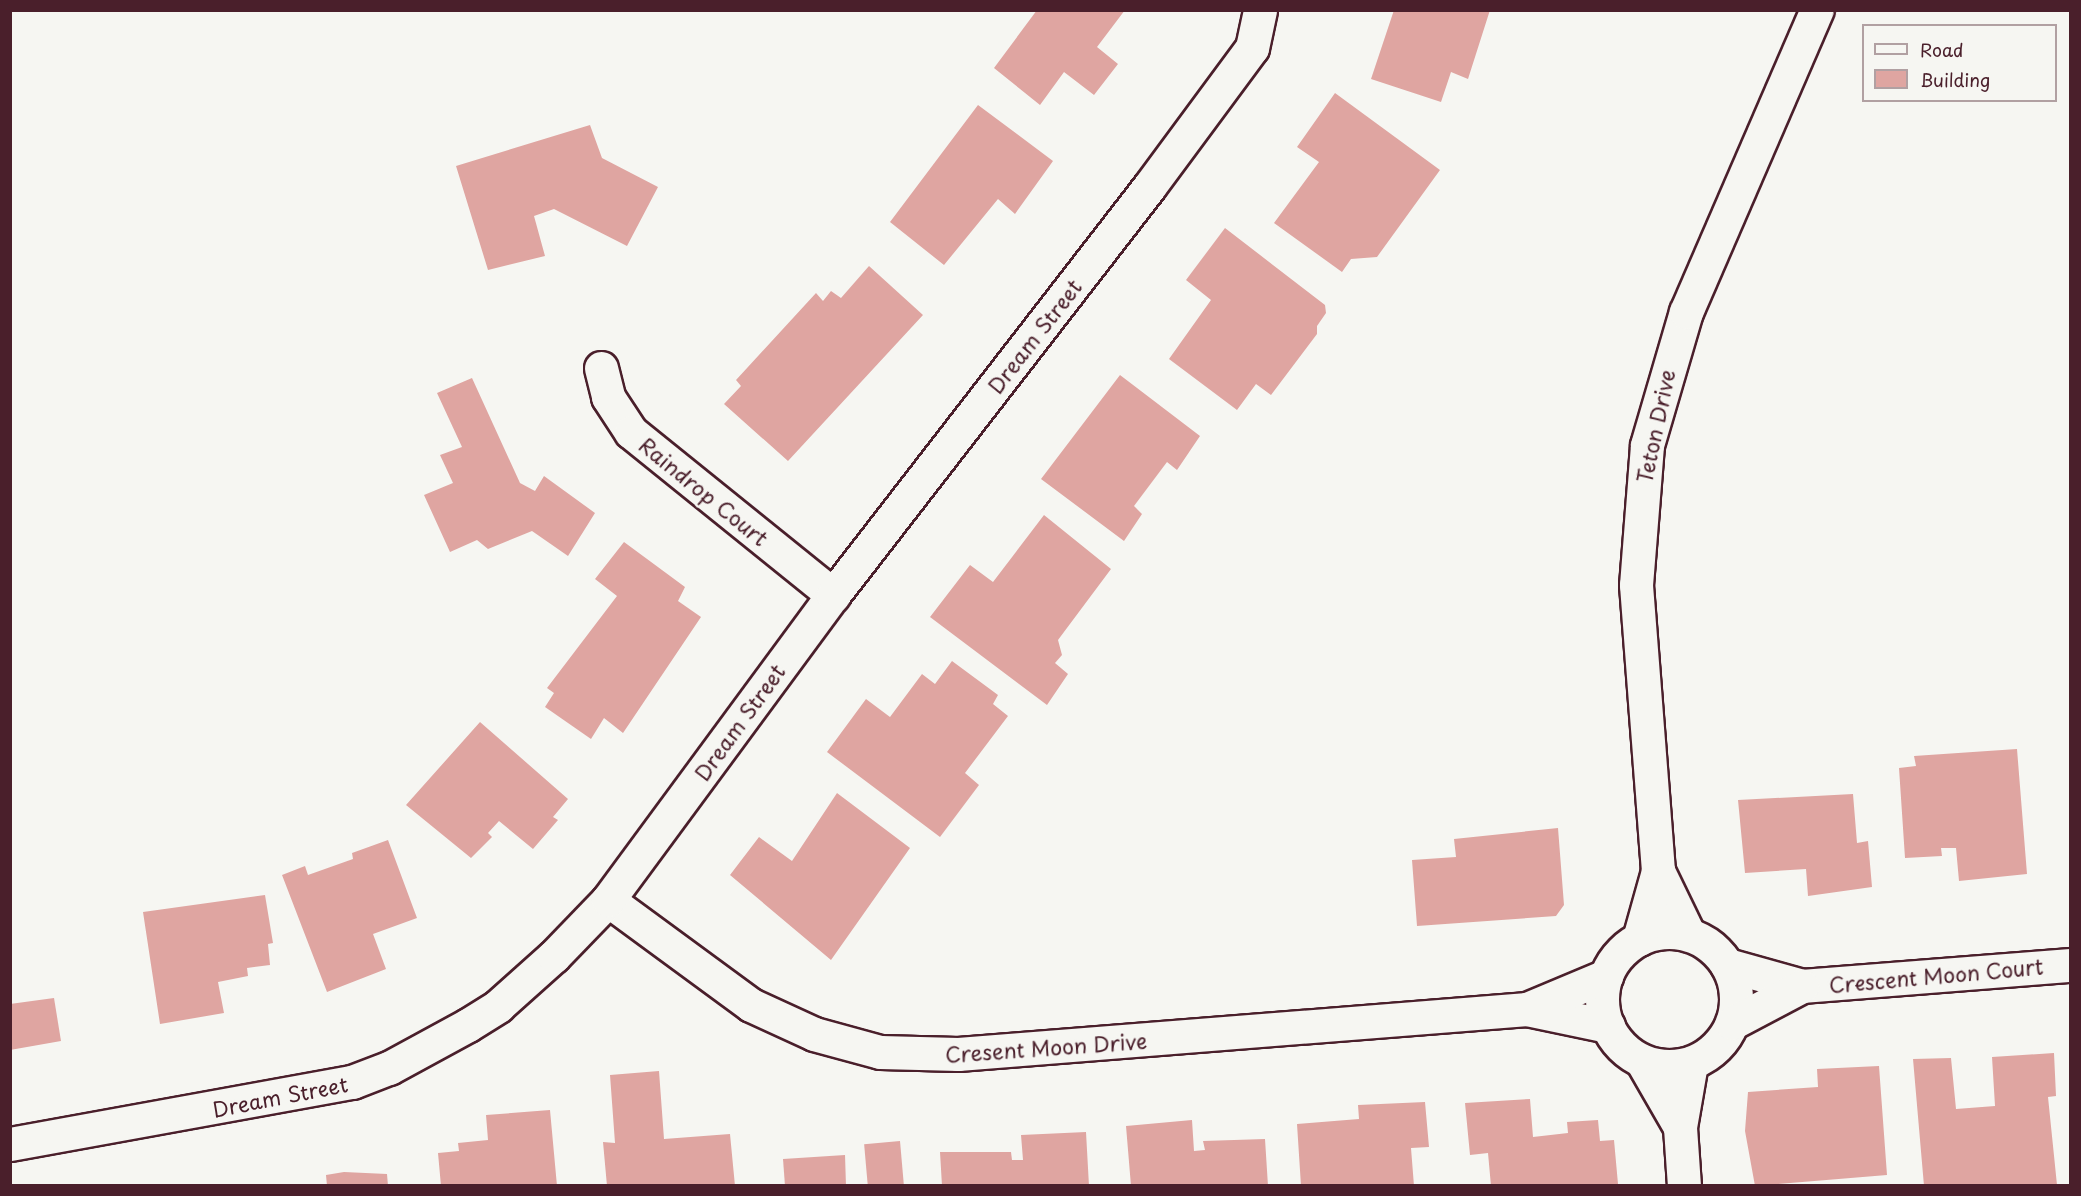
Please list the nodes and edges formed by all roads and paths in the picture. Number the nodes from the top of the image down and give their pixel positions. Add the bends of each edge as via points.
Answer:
1 (1260, 10) edge
2 (1817, 10) edge
3 (601, 368) dead end
4 (832, 595) junction
5 (1658, 871) junction
6 (608, 900) junction
7 (1689, 935) junction
8 (1639, 939) junction
9 (1727, 965) junction
10 (2070, 965) edge
11 (1606, 976) junction
12 (1802, 986) junction
13 (1527, 1009) junction
14 (1732, 1023) junction
15 (1608, 1026) junction
16 (1642, 1061) junction
17 (1691, 1063) junction
18 (1680, 1127) junction
19 (10, 1144) edge
20 (1684, 1185) edge

1 - 4 street, Dream Street via 1252,48
2 - 5 street, Teton Drive via 1686,312 1643,464 1636,585
3 - 4 street, Raindrop Court via 608,397 632,432
4 - 6 street, Dream Street
5 - 7 street, Teton Drive
5 - 8 street, Teton Drive
6 - 13 street, Cresent Moon Drive via 751,1005 814,1034 880,1052 970,1054
6 - 19 street, Dream Street via 498,1006 389,1068 311,1093
7 - 8 street via 1663,932
7 - 9 street via 1711,947
8 - 11 street via 1619,955
9 - 12 street, Crescent Moon Court
9 - 14 street via 1736,992
10 - 12 street, Crescent Moon Court
11 - 13 street, Cresent Moon Drive
11 - 15 street via 1602,1001
12 - 14 street, Crescent Moon Court
13 - 15 street, Cresent Moon Drive
14 - 17 street via 1719,1044
15 - 16 street via 1622,1047
16 - 17 street via 1666,1067
16 - 18 street
17 - 18 street
18 - 20 street

